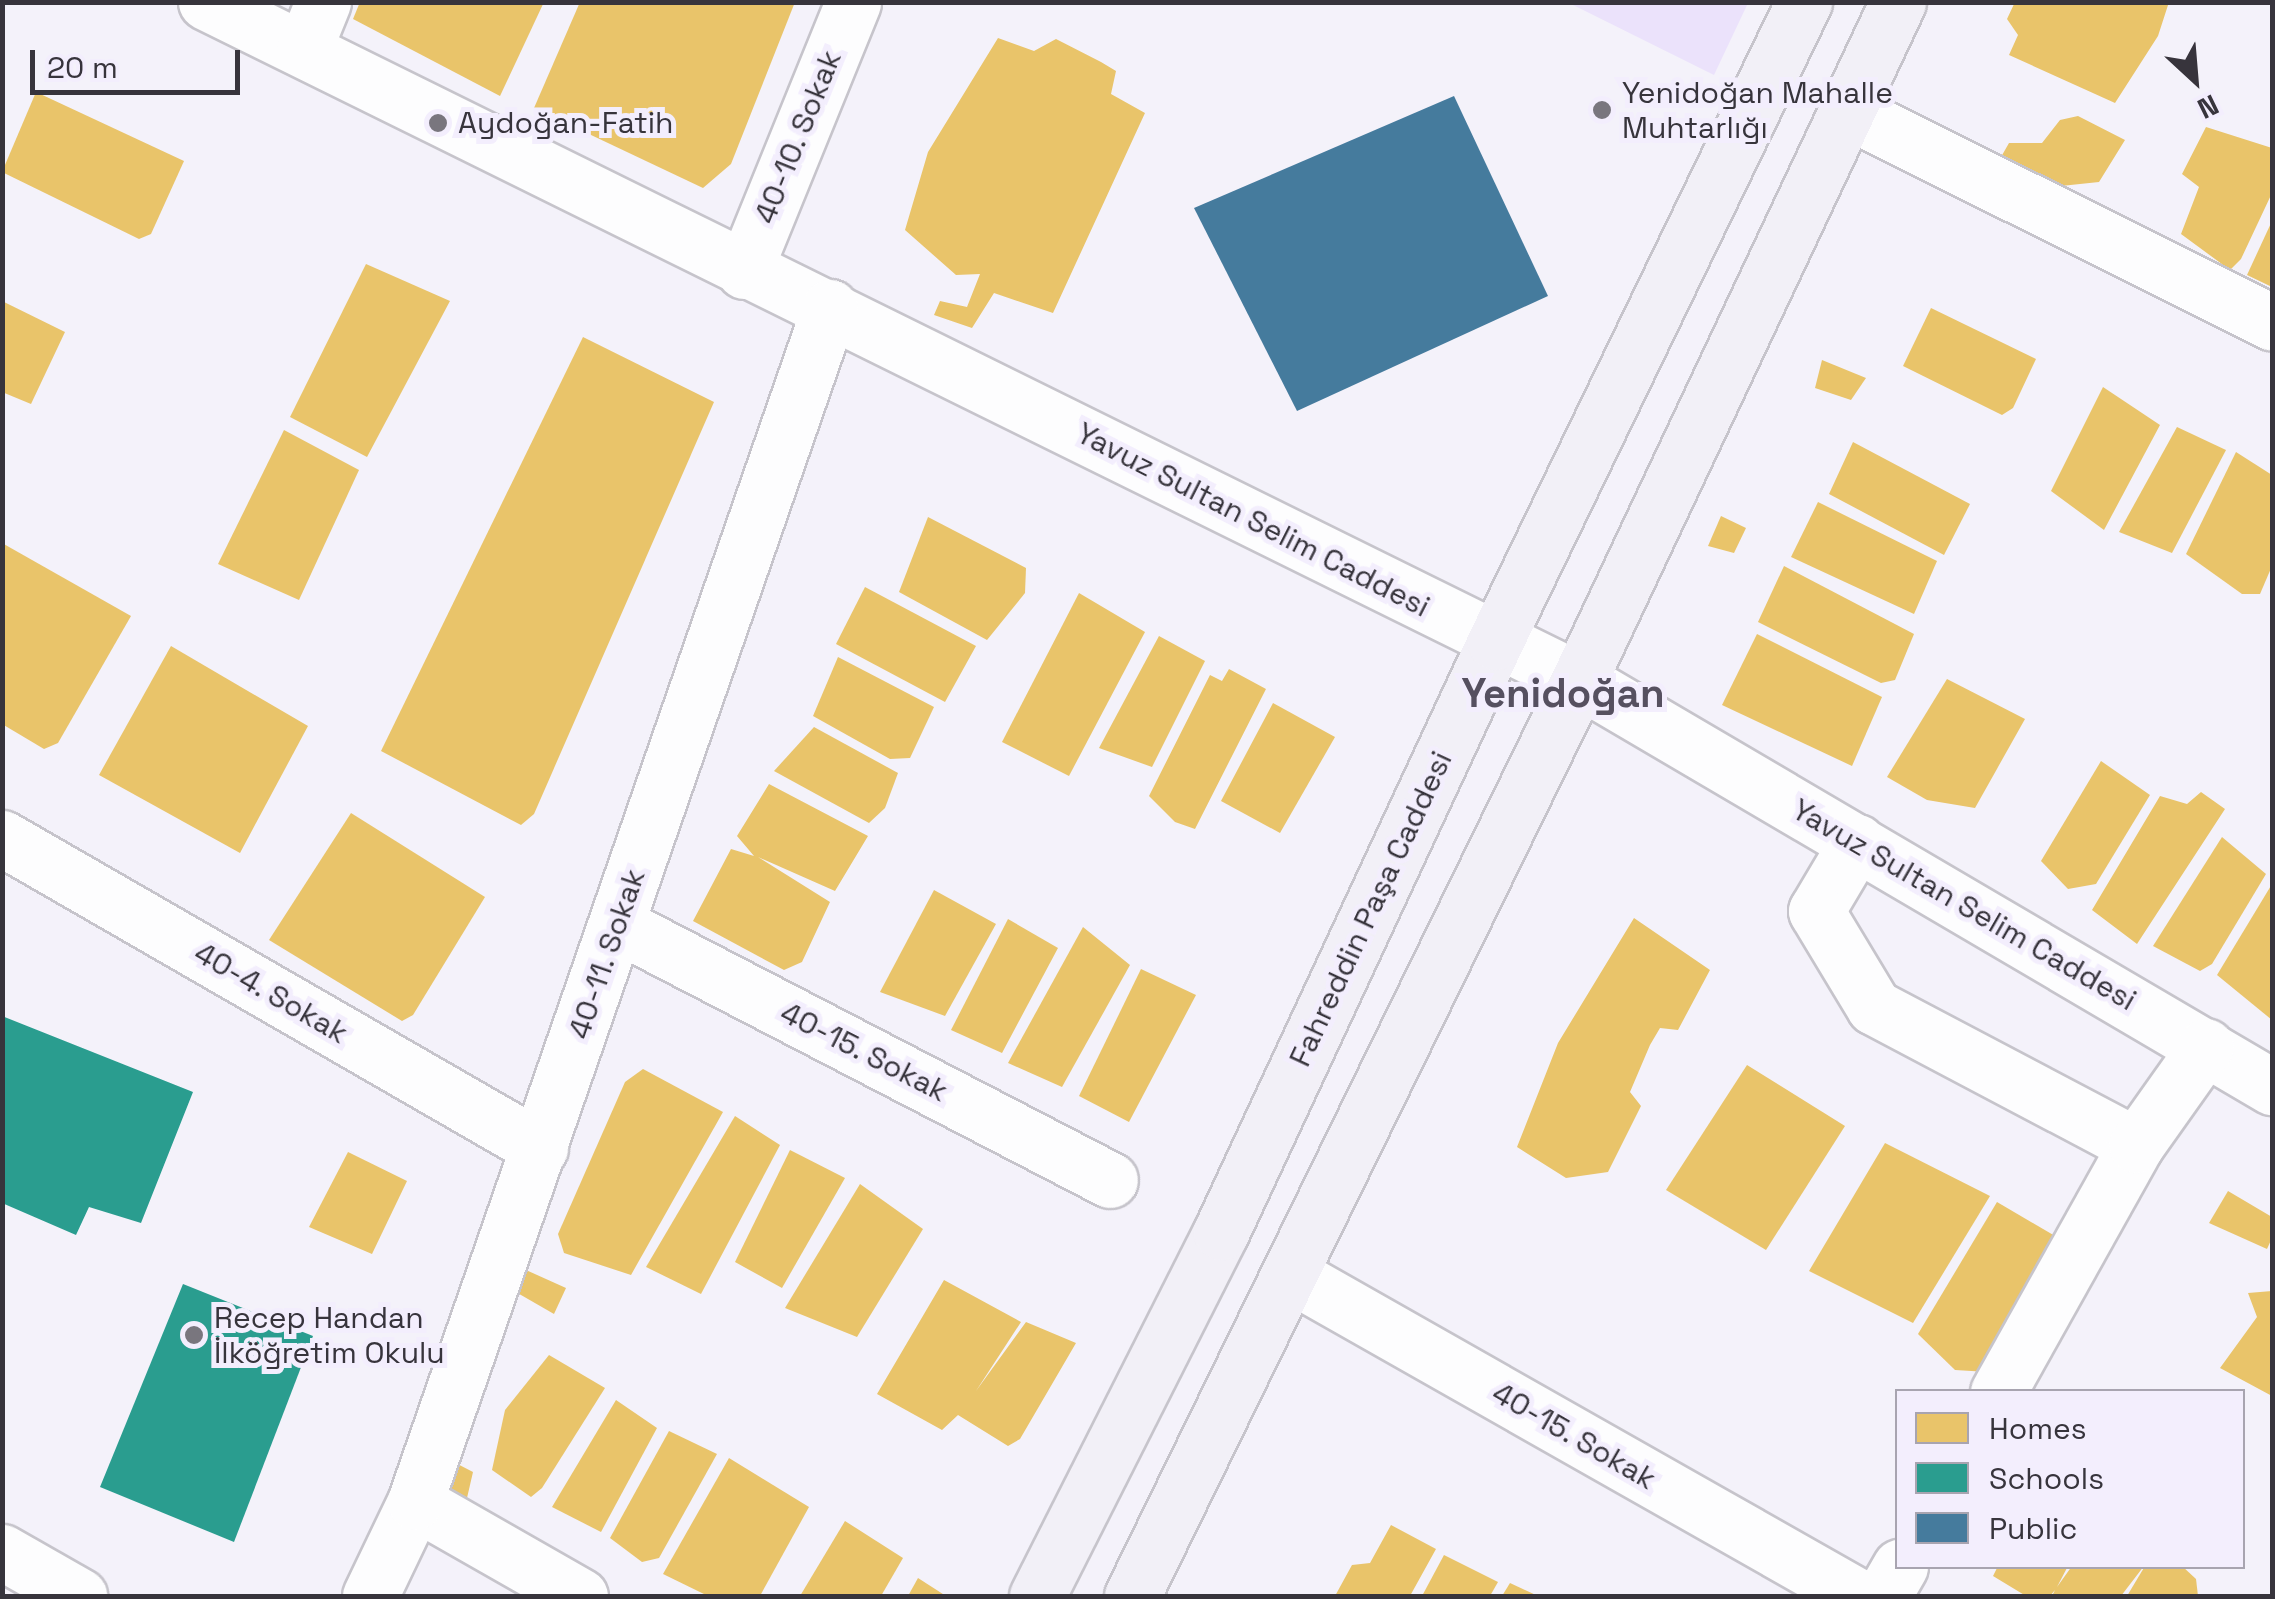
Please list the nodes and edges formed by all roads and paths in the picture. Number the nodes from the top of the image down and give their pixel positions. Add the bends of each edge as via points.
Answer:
1 (206, 2) edge
2 (853, 2) edge
3 (1804, 2) edge
4 (1898, 2) edge
5 (313, 26) edge
6 (1846, 110) junction
7 (744, 271) junction
8 (830, 307) junction
9 (2272, 322) edge
10 (1495, 642) junction
11 (1579, 680) junction
12 (2, 838) edge
13 (1858, 842) junction
14 (618, 926) junction
15 (2206, 1046) junction
16 (2272, 1087) edge
17 (2136, 1145) junction
18 (540, 1148) junction
19 (1110, 1180) dead end
20 (1291, 1274) junction
21 (2000, 1389) edge
22 (415, 1502) junction
23 (2, 1552) edge
24 (1898, 1569) edge
25 (79, 1596) edge
26 (370, 1596) edge
27 (580, 1596) edge
28 (1037, 1596) edge
29 (1132, 1596) edge
30 (1858, 1596) edge
31 (1883, 1596) edge

1 - 5 street, Yavuz Sultan Selim Caddesi
2 - 7 street, 40-10. Sokak
3 - 10 main road, Fahreddin Paşa Caddesi
4 - 6 main road
5 - 7 street, Yavuz Sultan Selim Caddesi
6 - 9 street
6 - 11 main road
7 - 8 street, Yavuz Sultan Selim Caddesi
8 - 10 street, Yavuz Sultan Selim Caddesi
8 - 14 street, 40-11. Sokak
10 - 11 street, Yavuz Sultan Selim Caddesi
10 - 28 main road, Fahreddin Paşa Caddesi via 1221,1232
11 - 13 street, Yavuz Sultan Selim Caddesi
11 - 20 main road
12 - 18 street, 40-4. Sokak
13 - 15 street, Yavuz Sultan Selim Caddesi
13 - 17 street via 1816,911 1874,1007
14 - 18 street, 40-11. Sokak
14 - 19 street, 40-15. Sokak
15 - 16 street, Yavuz Sultan Selim Caddesi
15 - 17 street
17 - 21 street
18 - 22 street, 40-11. Sokak
20 - 29 main road
20 - 30 street, 40-15. Sokak
22 - 26 street, 40-11. Sokak
22 - 27 street
23 - 25 street
24 - 31 street

